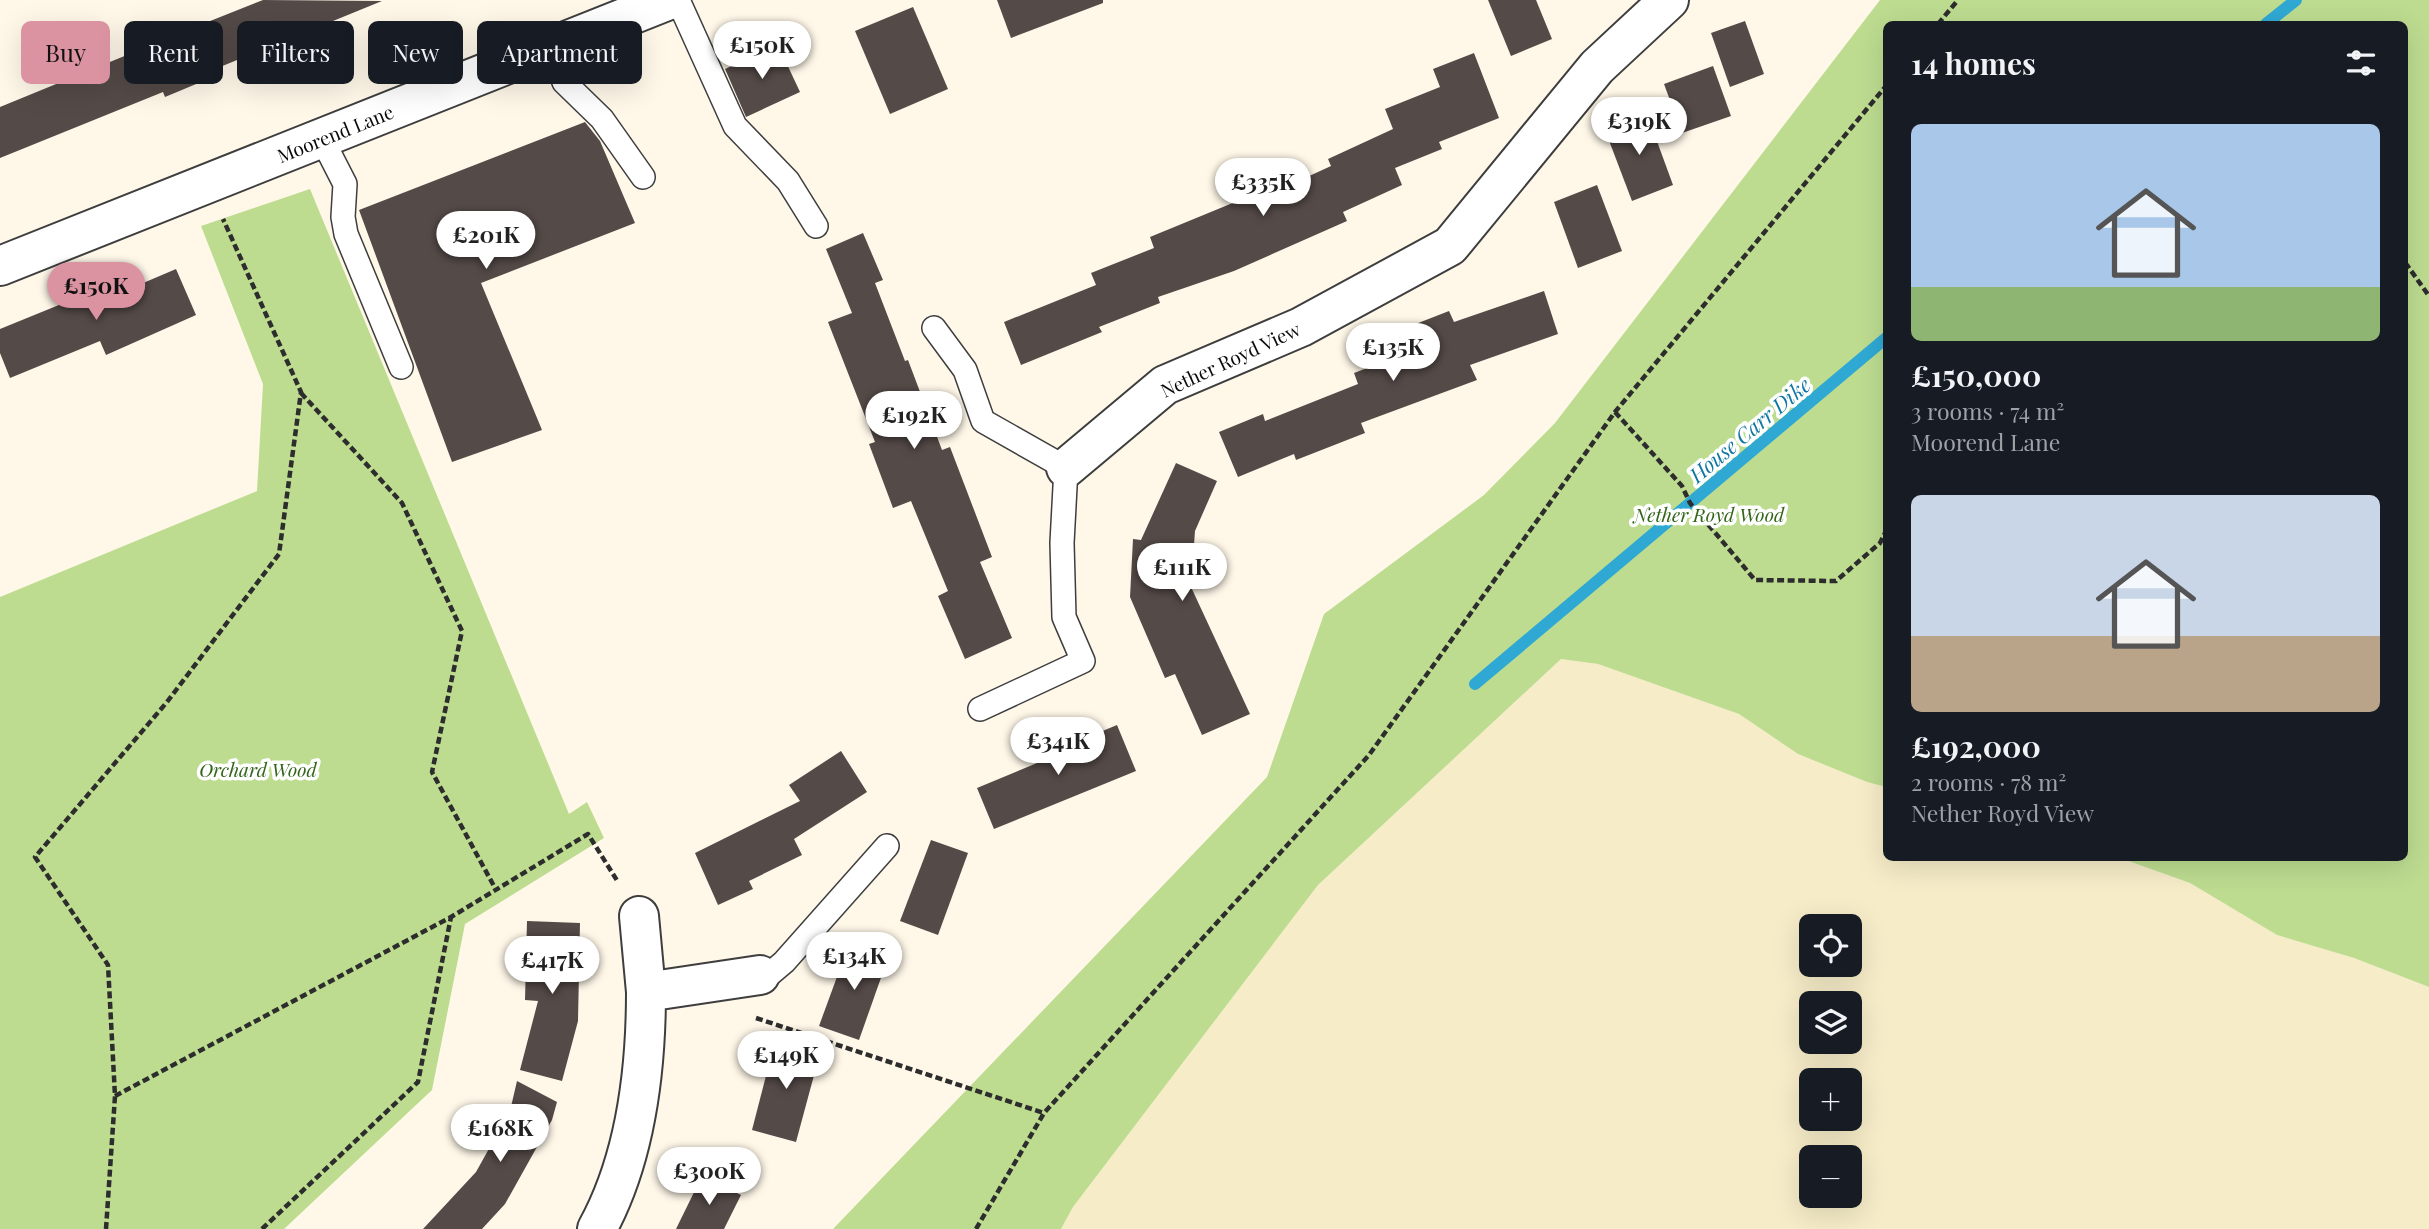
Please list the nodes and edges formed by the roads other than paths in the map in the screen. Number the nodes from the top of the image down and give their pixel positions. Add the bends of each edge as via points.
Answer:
1 (1669, 0) edge
2 (658, 3) edge
3 (615, 21) edge
4 (477, 77) edge
5 (566, 84) edge
6 (322, 139) junction
7 (643, 177) dead end
8 (816, 226) dead end
9 (0, 266) edge
10 (934, 328) dead end
11 (401, 367) dead end
12 (1066, 468) junction
13 (980, 709) dead end
14 (887, 846) dead end
15 (639, 916) road end
16 (760, 975) joint
17 (646, 992) junction
18 (597, 1229) edge

1 - 12 street, Nether Royd View via 1597,67 1450,246 1301,327 1165,385
2 - 3 street, Moorend Lane
2 - 8 lane via 735,126 788,181
4 - 6 street, Moorend Lane
5 - 7 lane via 602,119
6 - 9 street, Moorend Lane
6 - 11 lane via 345,184 346,234
10 - 12 lane via 965,370 983,421
12 - 13 lane via 1064,617 1083,661
14 - 16 lane via 785,962
15 - 17 street
16 - 17 street
17 - 18 street via 646,1042 625,1164

